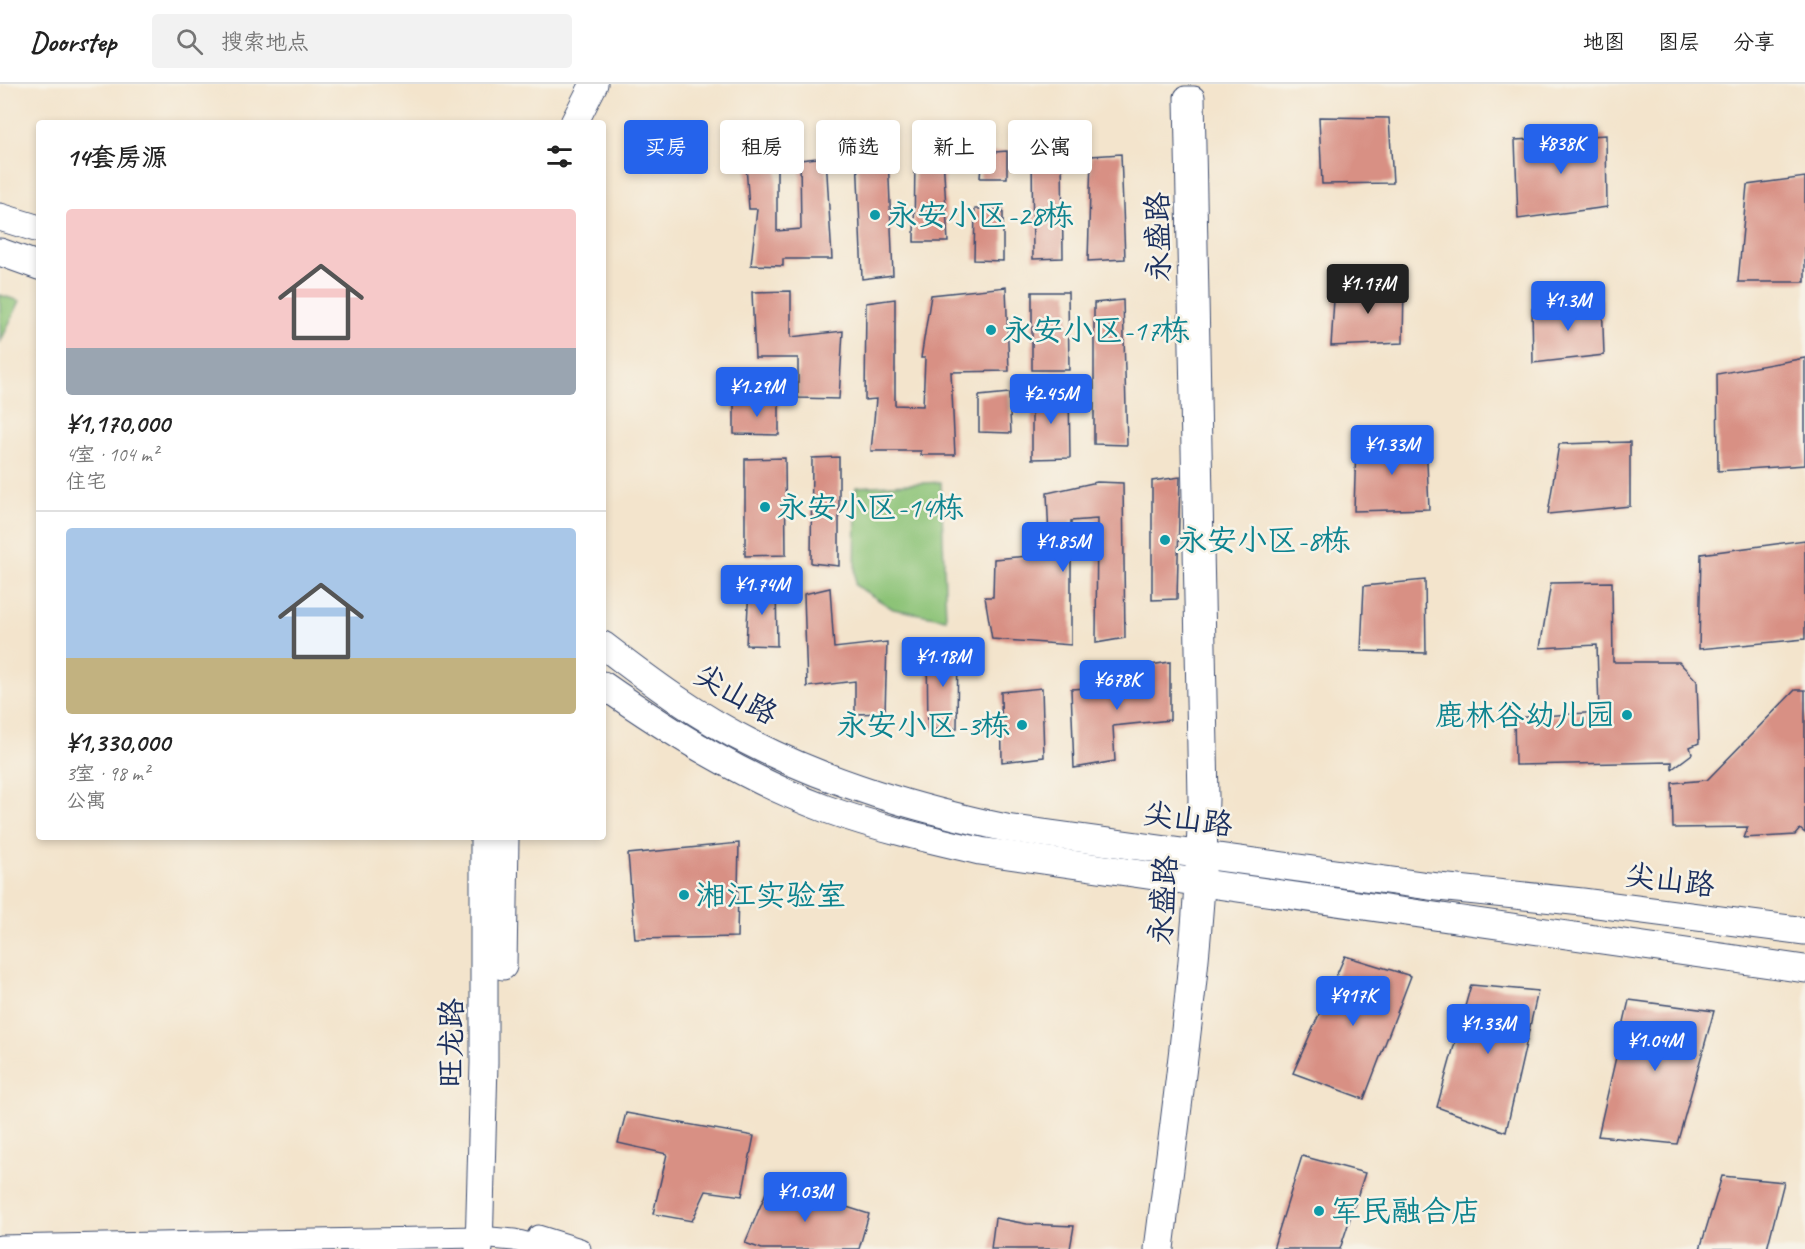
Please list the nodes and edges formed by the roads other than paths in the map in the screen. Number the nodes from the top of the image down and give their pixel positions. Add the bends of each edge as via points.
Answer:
1 (594, 84) edge
2 (613, 84) edge
3 (576, 120) edge
4 (595, 120) edge
5 (0, 217) edge
6 (36, 228) edge
7 (0, 252) edge
8 (36, 265) edge
9 (606, 647) edge
10 (606, 687) edge
11 (484, 840) edge
12 (505, 840) edge
13 (1202, 855) junction
14 (1200, 884) junction
15 (1805, 931) edge
16 (1805, 969) edge
17 (488, 1238) edge
18 (0, 1246) edge
19 (550, 1249) edge
20 (580, 1249) edge
21 (1155, 1249) edge
22 (1163, 1249) edge

1 - 3 main road
2 - 4 main road
5 - 6 main road
7 - 8 main road
9 - 13 main road, 尖山路 via 645,677 751,743 851,785 945,815 1006,828
10 - 14 main road, 尖山路 via 717,757 827,809 980,851
11 - 17 main road, 旺龙路
12 - 17 main road, 旺龙路
13 - 13 street, 永盛路 via 1208,786 1194,97 1185,97
13 - 14 street, 永盛路
13 - 15 main road, 尖山路
14 - 16 main road, 尖山路
14 - 21 street, 永盛路
14 - 22 street, 永盛路
17 - 18 street
17 - 19 street
17 - 20 street via 532,1234

